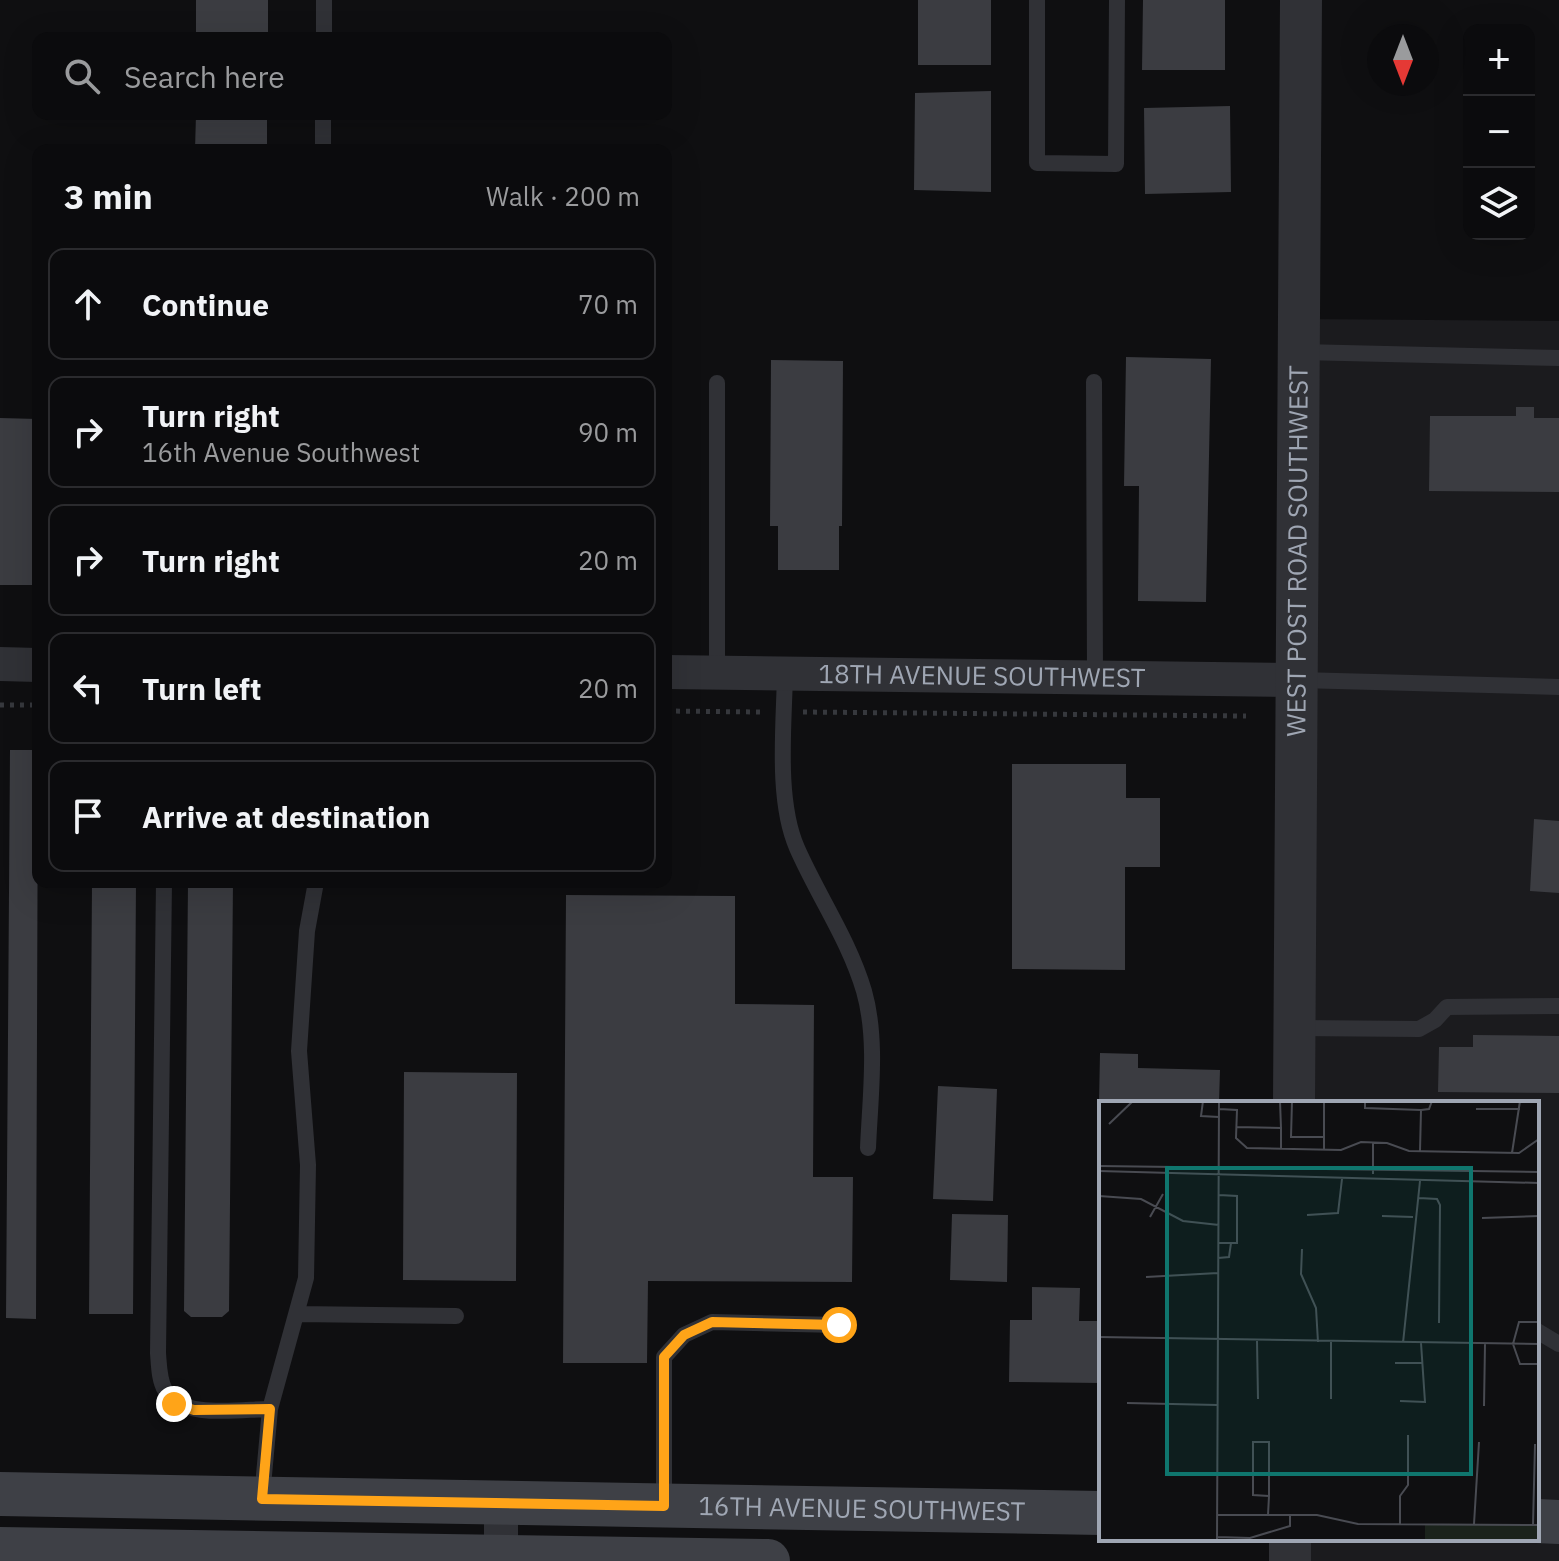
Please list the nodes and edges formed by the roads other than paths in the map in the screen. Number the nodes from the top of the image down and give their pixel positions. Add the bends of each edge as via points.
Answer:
1 (324, 0) edge
2 (1037, 0) edge
3 (1117, 0) edge
4 (1301, 0) edge
5 (324, 32) edge
6 (323, 120) edge
7 (323, 144) edge
8 (1300, 352) junction
9 (1559, 358) edge
10 (1094, 382) dead end
11 (717, 383) dead end
12 (0, 664) edge
13 (32, 665) edge
14 (672, 672) edge
15 (717, 673) junction
16 (785, 674) junction
17 (1095, 678) junction
18 (1297, 680) junction
19 (1559, 687) edge
20 (164, 888) edge
21 (315, 888) edge
22 (1559, 1006) edge
23 (1295, 1028) junction
24 (1291, 1101) edge
25 (868, 1148) dead end
26 (297, 1314) junction
27 (456, 1316) dead end
28 (839, 1325) dead end
29 (1539, 1332) edge
30 (1559, 1344) edge
31 (270, 1409) junction
32 (0, 1494) edge
33 (262, 1499) junction
34 (501, 1503) junction
35 (664, 1506) junction
36 (1099, 1513) edge
37 (1539, 1521) edge
38 (1559, 1522) edge
39 (0, 1549) edge
40 (501, 1559) edge
41 (768, 1561) edge

1 - 5 lane
2 - 3 lane via 1037,163 1116,164
4 - 8 street, WEST POST ROAD SOUTHWEST
6 - 7 lane
8 - 9 lane
8 - 18 street, WEST POST ROAD SOUTHWEST
10 - 17 lane
11 - 15 lane
12 - 13 street
14 - 15 street, 18TH AVENUE SOUTHWEST
15 - 16 street, 18TH AVENUE SOUTHWEST
16 - 17 street, 18TH AVENUE SOUTHWEST
16 - 25 lane via 782,783 795,845 842,938 864,990 870,1022
17 - 18 street, 18TH AVENUE SOUTHWEST
18 - 19 lane
18 - 23 street, WEST POST ROAD SOUTHWEST
20 - 31 lane via 163,1388 174,1404 194,1410
21 - 26 lane via 299,1051 308,1165 306,1278
22 - 23 lane via 1447,1007 1419,1029
23 - 24 street, WEST POST ROAD SOUTHWEST
26 - 27 lane
26 - 31 lane
28 - 35 lane via 712,1322 684,1335 664,1357
29 - 30 lane
31 - 33 lane
32 - 33 main road, 16TH AVENUE SOUTHWEST
33 - 34 main road, 16TH AVENUE SOUTHWEST
34 - 35 main road, 16TH AVENUE SOUTHWEST
34 - 40 street
35 - 36 main road, 16TH AVENUE SOUTHWEST
37 - 38 main road
39 - 40 main road, 16TH AVENUE SOUTHWEST
40 - 41 main road, 16TH AVENUE SOUTHWEST

